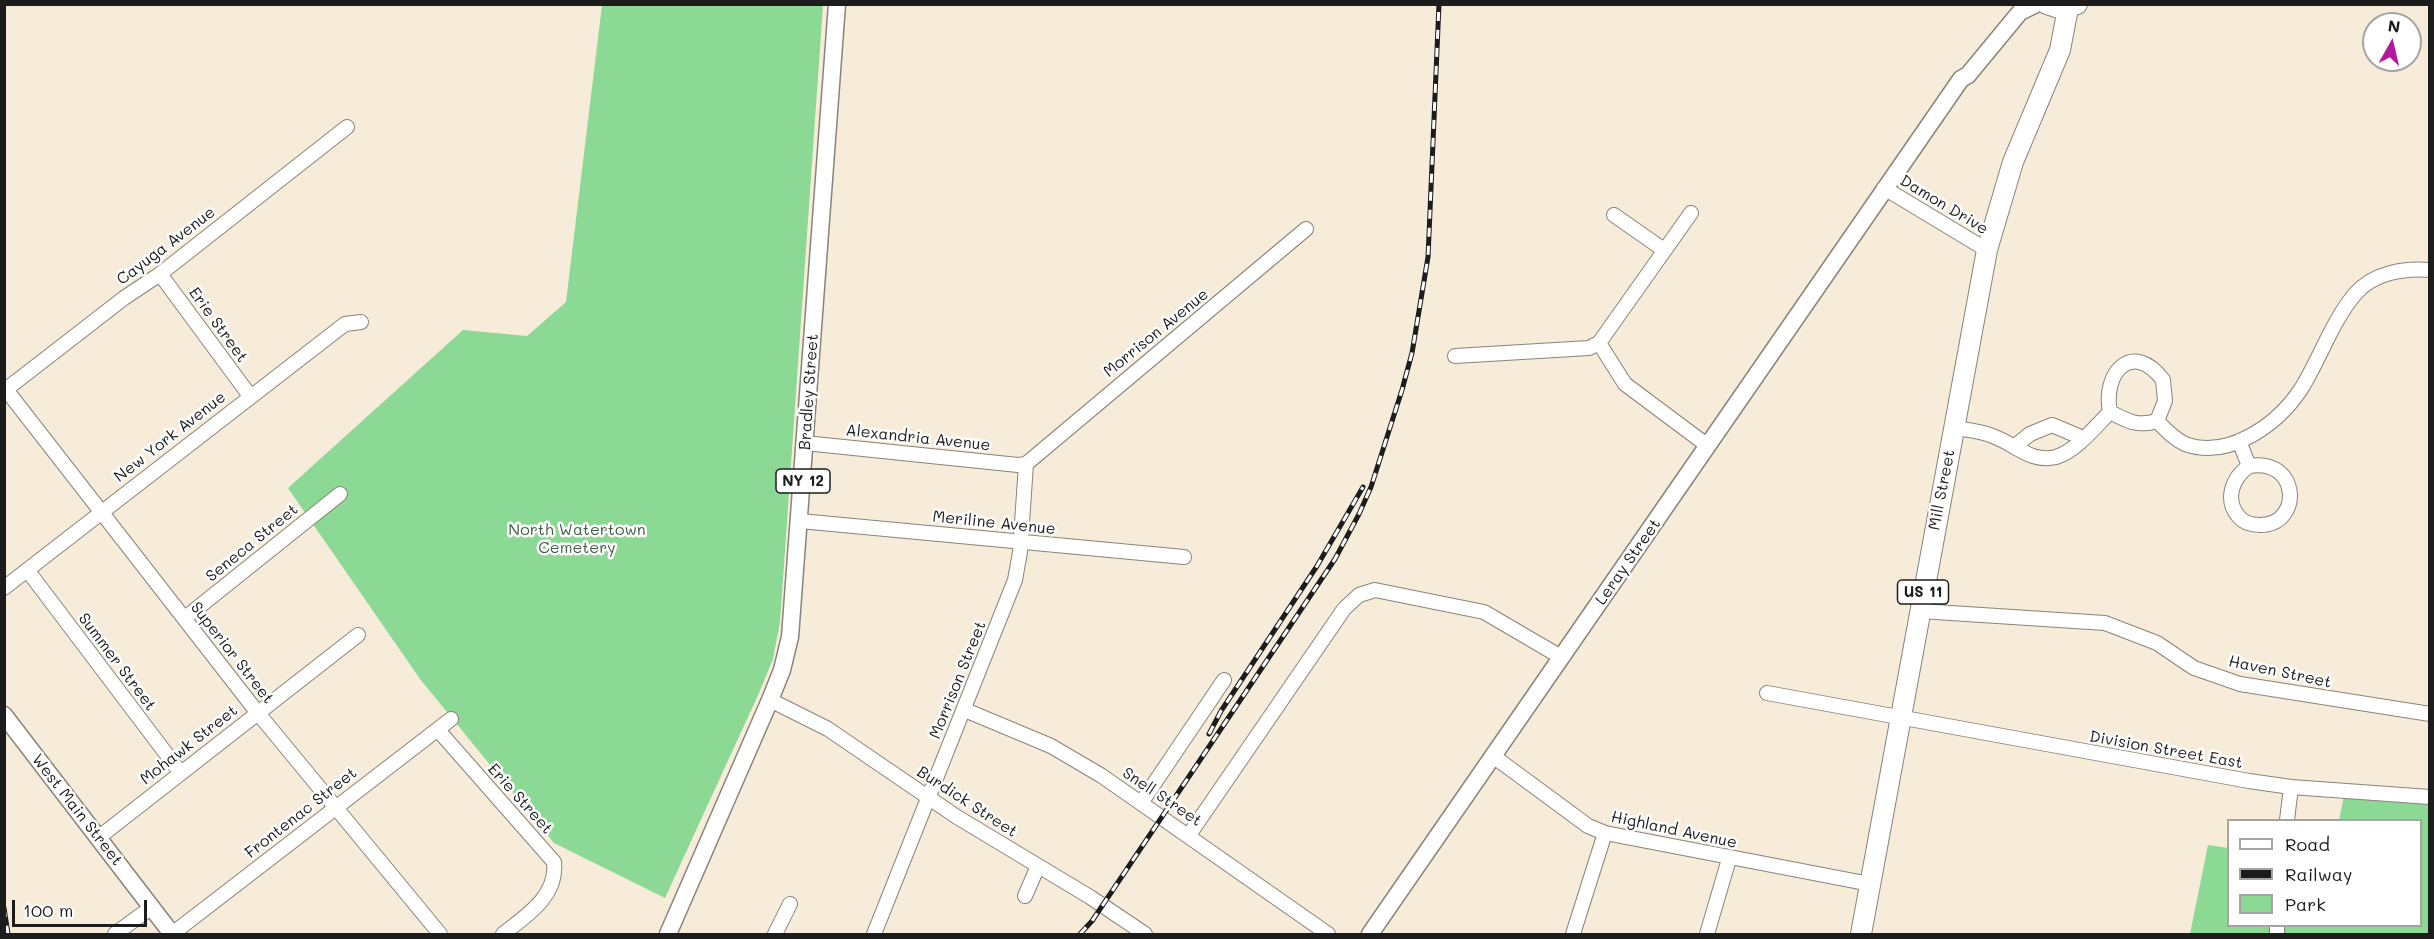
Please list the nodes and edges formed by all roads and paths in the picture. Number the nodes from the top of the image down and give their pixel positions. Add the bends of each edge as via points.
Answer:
1 (837, 4) edge
2 (2015, 4) edge
3 (2036, 4) edge
4 (2062, 6) edge
5 (1961, 79) junction
6 (347, 127) dead end
7 (1884, 188) junction
8 (1691, 213) dead end
9 (1614, 215) dead end
10 (1306, 229) dead end
11 (1664, 250) junction
12 (1987, 250) junction
13 (2430, 270) edge
14 (160, 274) junction
15 (361, 322) dead end
16 (1599, 343) junction
17 (1455, 356) dead end
18 (5, 389) edge
19 (250, 396) junction
20 (2110, 412) junction
21 (2157, 421) junction
22 (1954, 428) junction
23 (2084, 438) junction
24 (2239, 441) junction
25 (805, 443) junction
26 (1708, 446) junction
27 (2014, 447) junction
28 (1026, 464) junction
29 (2249, 466) junction
30 (340, 494) dead end
31 (101, 511) junction
32 (800, 521) junction
33 (1020, 542) junction
34 (1184, 557) dead end
35 (28, 571) junction
36 (4, 588) edge
37 (1920, 611) junction
38 (185, 618) junction
39 (358, 635) dead end
40 (1561, 657) junction
41 (1224, 680) dead end
42 (1767, 693) dead end
43 (770, 700) junction
44 (965, 710) junction
45 (257, 712) junction
46 (2430, 714) edge
47 (4, 715) edge
48 (1900, 717) junction
49 (452, 719) dead end
50 (438, 730) junction
51 (1493, 756) junction
52 (180, 772) junction
53 (2291, 787) junction
54 (2430, 797) edge
55 (928, 799) junction
56 (1141, 802) junction
57 (335, 807) junction
58 (2287, 819) edge
59 (1605, 833) junction
60 (1190, 835) junction
61 (98, 838) junction
62 (1729, 859) junction
63 (1038, 866) junction
64 (1870, 884) junction
65 (1025, 896) dead end
66 (790, 904) dead end
67 (152, 907) junction
68 (115, 934) edge
69 (172, 934) edge
70 (440, 934) edge
71 (503, 934) edge
72 (668, 934) edge
73 (774, 934) edge
74 (874, 934) edge
75 (1145, 934) edge
76 (1328, 934) edge
77 (1370, 934) edge
78 (1573, 934) edge
79 (1707, 934) edge
80 (1861, 934) edge

1 - 25 main road, Bradley Street / NY 12
2 - 5 main road via 1962,71
3 - 5 main road via 2020,12
4 - 12 highway, Mill Street / US 11 via 2056,55 2013,162
5 - 7 main road, Leray Street
6 - 14 street, Cayuga Avenue
7 - 12 street, Damon Drive
7 - 26 main road, Leray Street
8 - 11 street
9 - 11 street
10 - 28 street, Morrison Avenue
11 - 16 street
12 - 22 highway, Mill Street / US 11
13 - 24 street via 2408,268 2379,276 2355,293 2325,339 2301,390 2272,423
14 - 18 street, Cayuga Avenue
14 - 19 street, Erie Street
15 - 19 street, New York Avenue via 345,324
16 - 17 street via 1589,348
16 - 26 street via 1624,384
18 - 31 street, Superior Street
19 - 31 street, New York Avenue
20 - 21 street via 2131,423
20 - 21 street via 2110,383 2125,363 2136,360 2163,380 2165,401
20 - 23 street
21 - 24 street via 2172,437 2187,444 2222,447
22 - 27 street via 1980,431
22 - 37 highway, Mill Street / US 11
23 - 27 street via 2057,457 2027,455
23 - 27 street via 2052,425 2025,437
24 - 29 street
25 - 28 street, Alexandria Avenue
25 - 32 main road, Bradley Street / NY 12
26 - 40 main road, Leray Street
28 - 33 street, Morrison Street
29 - 29 street via 2268,466 2287,480 2289,503 2276,522 2251,525 2234,510 2231,490
30 - 38 street, Seneca Street
31 - 35 street, New York Avenue
31 - 38 street, Superior Street
32 - 33 street, Meriline Avenue
32 - 43 main road, Bradley Street / NY 12 via 790,637
33 - 34 street, Meriline Avenue
33 - 44 street, Morrison Street via 1015,580
35 - 36 street, New York Avenue
35 - 52 street, Summer Street
37 - 46 street, Haven Street via 2105,623 2157,644 2193,668 2240,684
37 - 48 highway, Mill Street / US 11
38 - 45 street, Superior Street
39 - 45 street, Mohawk Street
40 - 51 main road, Leray Street
40 - 60 street via 1484,612 1375,590 1359,595 1344,609
41 - 56 street
42 - 48 street, Division Street East
43 - 55 street, Burdick Street via 828,729
43 - 72 main road, Bradley Street / NY 12
44 - 55 street, Morrison Street
44 - 56 street, Snell Street via 1051,746
45 - 52 street, Mohawk Street
45 - 57 street, Superior Street
47 - 61 main road, West Main Street
48 - 53 street, Division Street East
48 - 64 highway, Mill Street / US 11
49 - 50 street, Frontenac Street
50 - 57 street, Frontenac Street
50 - 71 street, Erie Street via 554,862 554,880 544,896
51 - 59 street, Highland Avenue via 1588,826
51 - 77 main road, Leray Street
52 - 61 street, Mohawk Street
53 - 54 street, Division Street East
53 - 58 street
55 - 63 street, Burdick Street
55 - 74 street, Morrison Street
56 - 60 street, Snell Street
57 - 69 street, Frontenac Street
57 - 70 street, Superior Street
59 - 62 street, Highland Avenue
59 - 78 street
60 - 76 street, Snell Street
61 - 67 main road, West Main Street
62 - 64 street, Highland Avenue
62 - 79 street
63 - 65 street
63 - 75 street, Burdick Street
64 - 80 highway, Mill Street / US 11
66 - 73 street
67 - 68 street
67 - 69 main road, West Main Street

